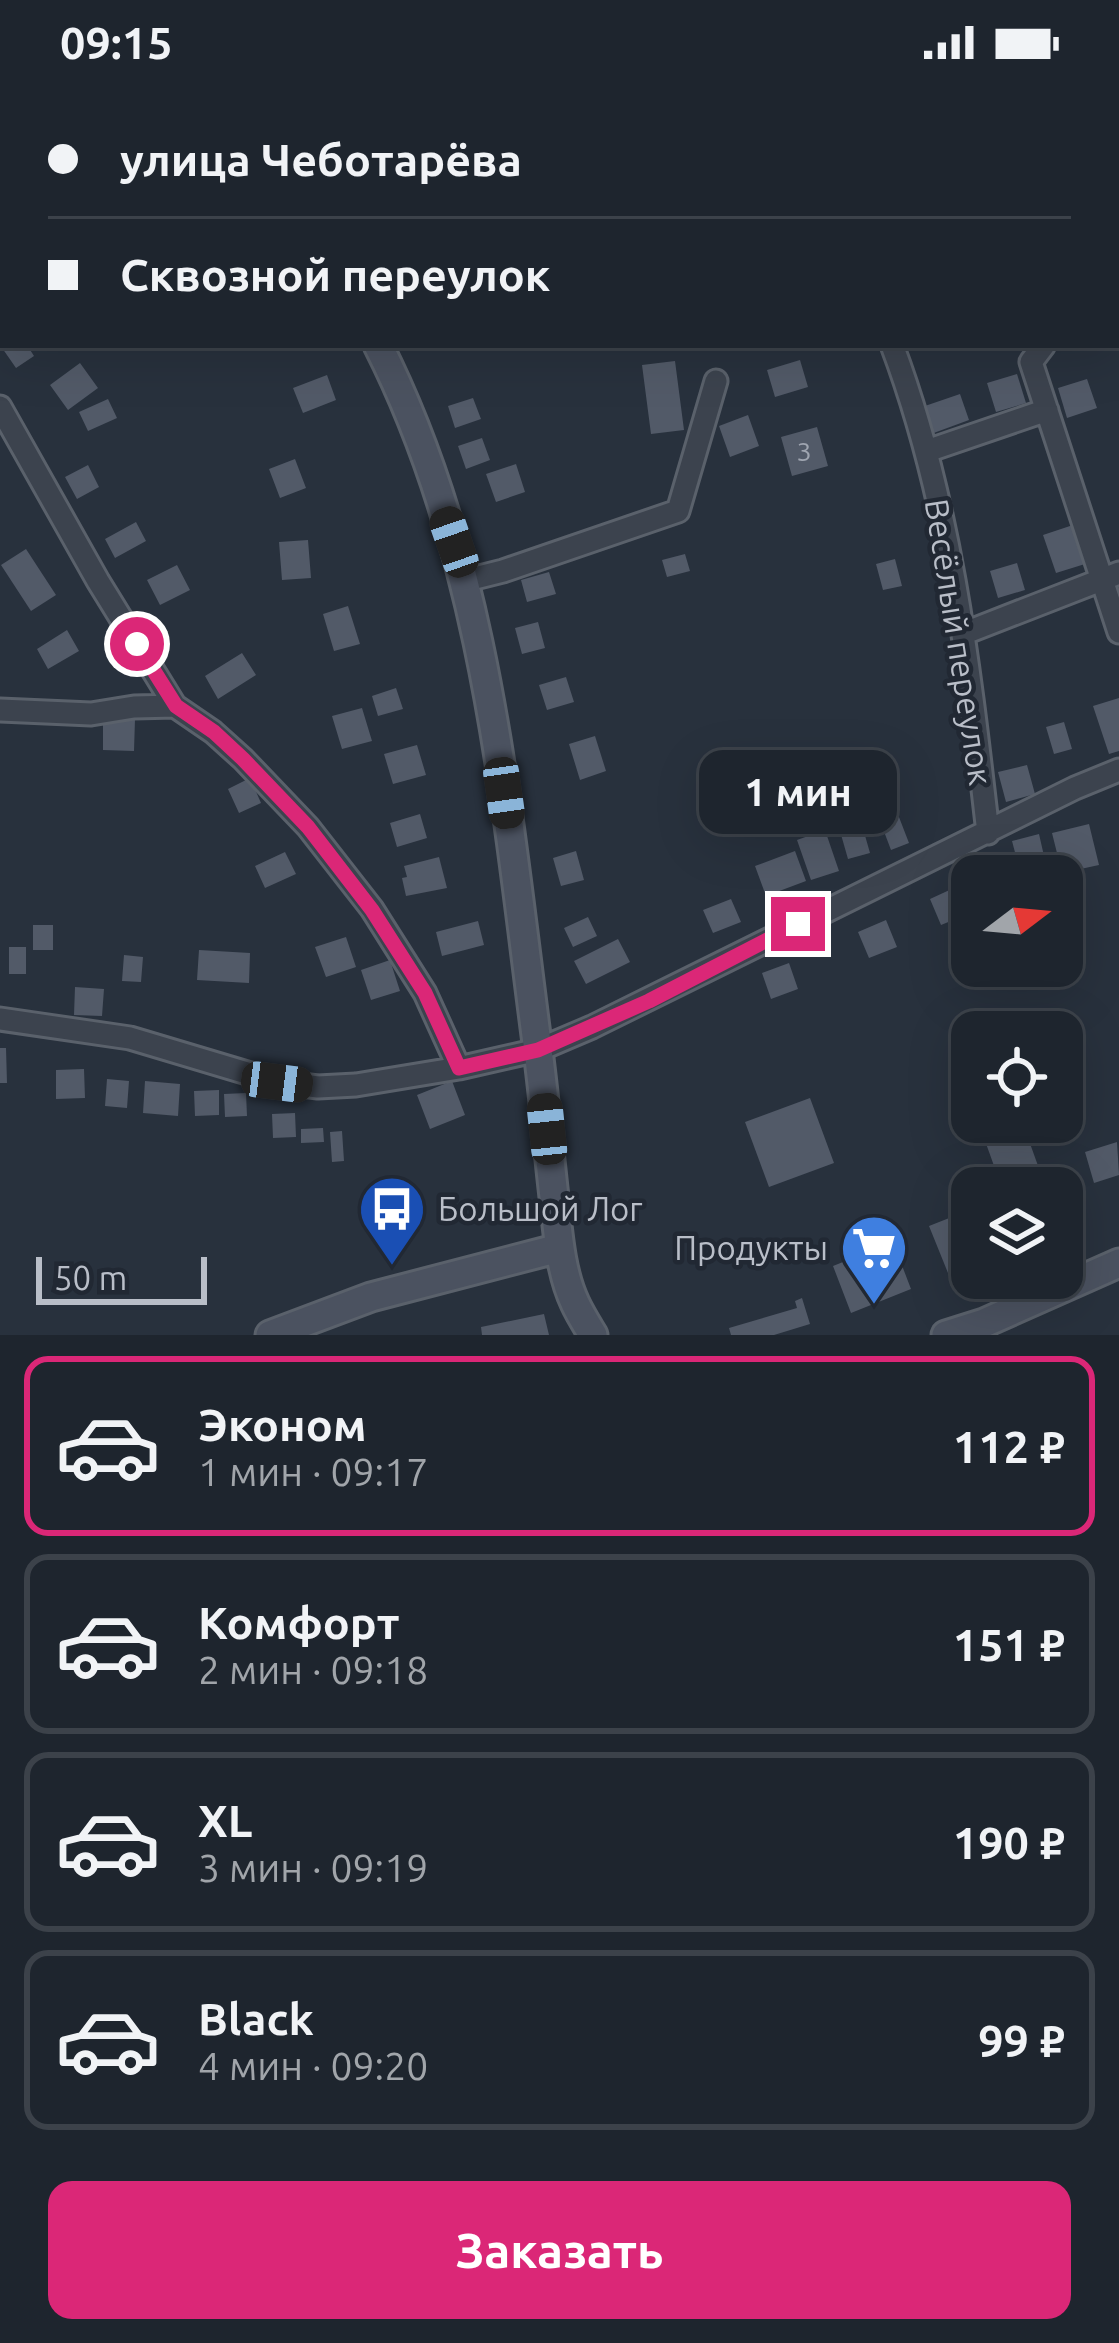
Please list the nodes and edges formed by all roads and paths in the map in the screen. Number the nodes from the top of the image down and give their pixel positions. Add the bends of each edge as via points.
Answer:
1 (379, 348) edge
2 (893, 348) edge
3 (1042, 348) edge
4 (716, 381) dead end
5 (0, 407) edge
6 (1047, 410) junction
7 (927, 451) junction
8 (1110, 576) edge
9 (463, 581) junction
10 (1119, 632) edge
11 (965, 633) junction
12 (176, 706) junction
13 (0, 710) edge
14 (1119, 770) edge
15 (988, 833) junction
16 (0, 1019) edge
17 (538, 1050) junction
18 (459, 1068) junction
19 (559, 1248) junction
20 (1119, 1263) edge
21 (987, 1329) edge
22 (270, 1335) edge
23 (593, 1335) edge
24 (946, 1335) edge

1 - 9 main road via 426,458
2 - 7 street, Весёлый переулок
3 - 6 street via 1031,362
4 - 9 street via 678,512
5 - 12 street
6 - 7 street, Весёлый переулок
6 - 8 street
7 - 11 street, Весёлый переулок
8 - 10 street
8 - 11 street
9 - 17 main road via 490,707
11 - 15 street, Весёлый переулок
12 - 13 street via 91,714
12 - 18 street via 214,732 308,827 425,993
14 - 15 street
15 - 17 street
16 - 18 street via 130,1038 318,1087
17 - 18 street
17 - 19 main road
19 - 22 main road via 371,1297
19 - 23 main road
20 - 21 main road
21 - 24 main road

